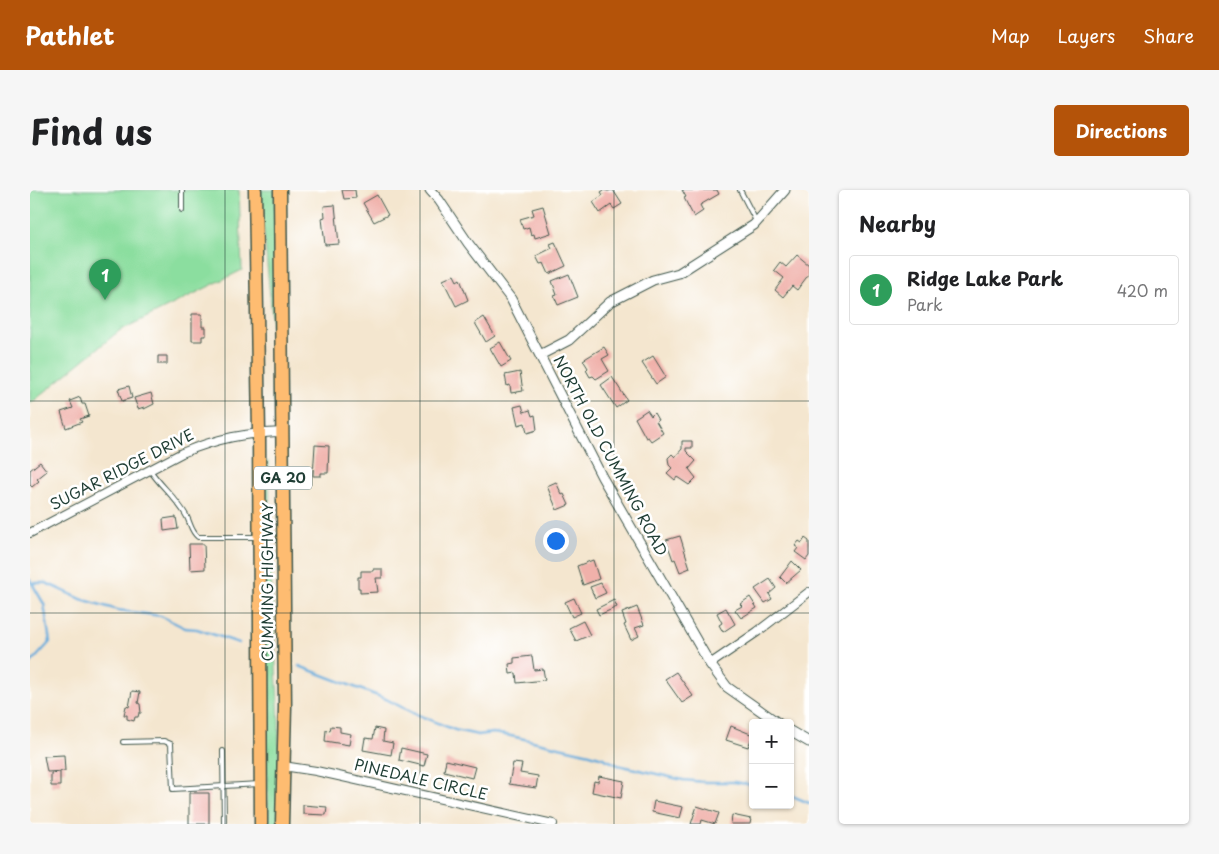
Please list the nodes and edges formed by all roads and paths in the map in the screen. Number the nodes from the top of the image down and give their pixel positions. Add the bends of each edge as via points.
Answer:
1 (182, 190) edge
2 (255, 190) edge
3 (280, 190) edge
4 (430, 190) edge
5 (740, 190) edge
6 (785, 190) edge
7 (182, 210) dead end
8 (756, 222) junction
9 (540, 355) junction
10 (283, 432) junction
11 (259, 433) junction
12 (150, 470) junction
13 (30, 533) edge
14 (259, 537) junction
15 (809, 592) edge
16 (710, 664) junction
17 (772, 719) edge
18 (794, 733) edge
19 (123, 742) dead end
20 (809, 742) edge
21 (223, 751) dead end
22 (282, 766) junction
23 (261, 784) junction
24 (224, 787) junction
25 (224, 824) edge
26 (261, 824) edge
27 (282, 824) edge
28 (553, 824) edge

1 - 7 lane
2 - 11 highway, CUMMING HIGHWAY / GA 20
3 - 10 highway, CUMMING HIGHWAY / GA 20
4 - 9 street, NORTH OLD CUMMING ROAD via 511,299
5 - 8 lane
6 - 8 street
8 - 9 street via 679,273 653,280 610,302 569,340
9 - 16 street, NORTH OLD CUMMING ROAD via 610,492
10 - 11 street, SUGAR RIDGE DRIVE
10 - 22 highway, CUMMING HIGHWAY / GA 20 via 285,707
11 - 12 street, SUGAR RIDGE DRIVE via 202,444
11 - 14 highway, CUMMING HIGHWAY / GA 20
12 - 13 street, SUGAR RIDGE DRIVE
12 - 14 lane via 177,501 192,532 198,537
14 - 23 highway, CUMMING HIGHWAY / GA 20
15 - 16 street
16 - 17 street, NORTH OLD CUMMING ROAD via 727,687
18 - 20 street
19 - 24 lane via 164,741 171,744 172,790
21 - 24 lane
22 - 27 highway, CUMMING HIGHWAY / GA 20
22 - 28 street, PINEDALE CIRCLE
23 - 24 lane
23 - 26 highway, CUMMING HIGHWAY / GA 20
24 - 25 lane

